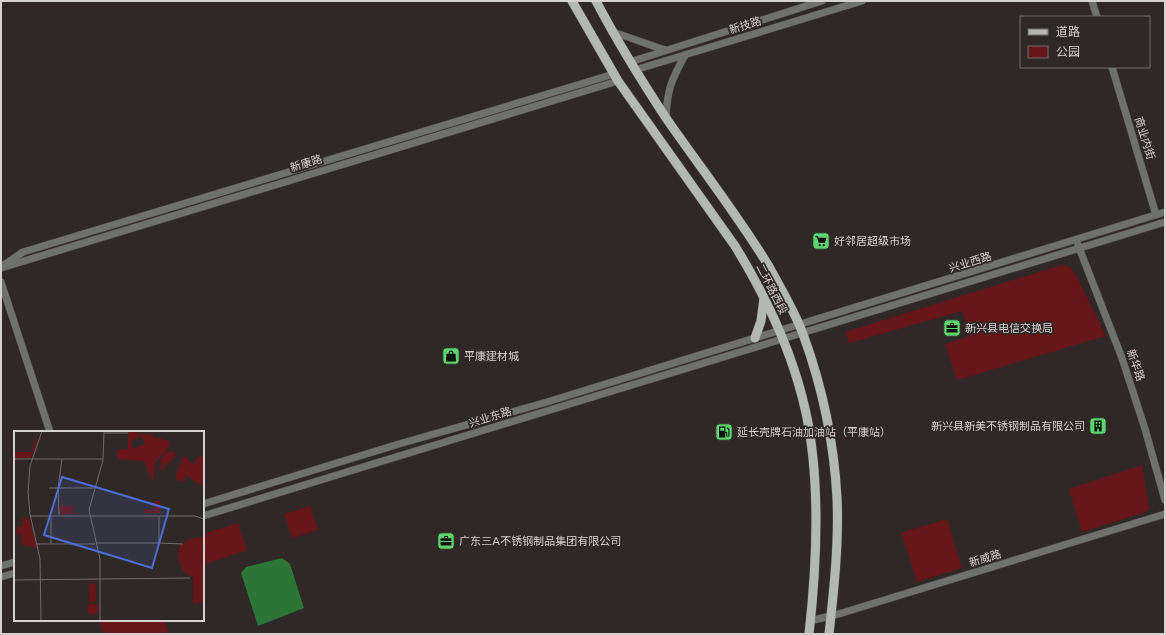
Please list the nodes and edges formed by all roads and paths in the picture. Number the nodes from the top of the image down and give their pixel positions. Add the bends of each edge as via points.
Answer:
1 (572, 1) edge
2 (596, 1) edge
3 (822, 1) edge
4 (862, 1) edge
5 (1092, 1) edge
6 (1097, 16) edge
7 (612, 32) junction
8 (666, 50) junction
9 (686, 55) junction
10 (630, 62) junction
11 (1112, 68) edge
12 (635, 70) junction
13 (616, 77) junction
14 (666, 118) junction
15 (1165, 212) edge
16 (1156, 215) junction
17 (1165, 222) edge
18 (1076, 240) junction
19 (1079, 248) junction
20 (1, 267) edge
21 (1, 282) edge
22 (764, 297) junction
23 (801, 330) junction
24 (782, 335) junction
25 (755, 338) junction
26 (50, 431) edge
27 (1165, 500) edge
28 (204, 504) edge
29 (1165, 514) edge
30 (204, 516) edge
31 (14, 562) edge
32 (1, 566) edge
33 (14, 573) edge
34 (1, 578) edge
35 (831, 616) junction
36 (810, 621) junction
37 (809, 634) edge
38 (829, 634) edge

1 - 13 main road, 二环路西段
2 - 7 main road, 二环路西段
3 - 8 street, 新技路
4 - 9 street, 新技路
5 - 6 street
7 - 8 street
7 - 10 main road, 二环路西段
8 - 10 street, 新技路
9 - 12 street, 新技路
9 - 14 street via 672,79 666,100
10 - 12 main road, 二环路西段
11 - 16 street, 商业内街
12 - 14 main road, 二环路西段
13 - 20 street, 新康路 via 23,252
13 - 22 main road, 二环路西段 via 735,246
14 - 23 main road, 二环路西段 via 742,224 768,266
15 - 16 street, 兴业西路
16 - 18 street, 兴业西路
17 - 19 street, 兴业西路
18 - 19 street, 新华路
18 - 23 street, 兴业西路
19 - 23 street, 兴业西路
19 - 27 street, 新华路 via 1122,358
21 - 26 street
22 - 24 main road, 二环路西段
22 - 25 main road via 761,320
23 - 24 street, 兴业西路
23 - 35 main road, 二环路西段 via 823,401 834,463 837,498
24 - 25 street, 兴业东路
24 - 30 street, 兴业东路
24 - 36 main road, 二环路西段 via 806,413 816,494
25 - 28 street, 兴业东路
29 - 35 street, 新威路
31 - 32 street
33 - 34 street
35 - 36 street, 新威路
35 - 38 main road, 二环路西段
36 - 37 main road, 二环路西段

